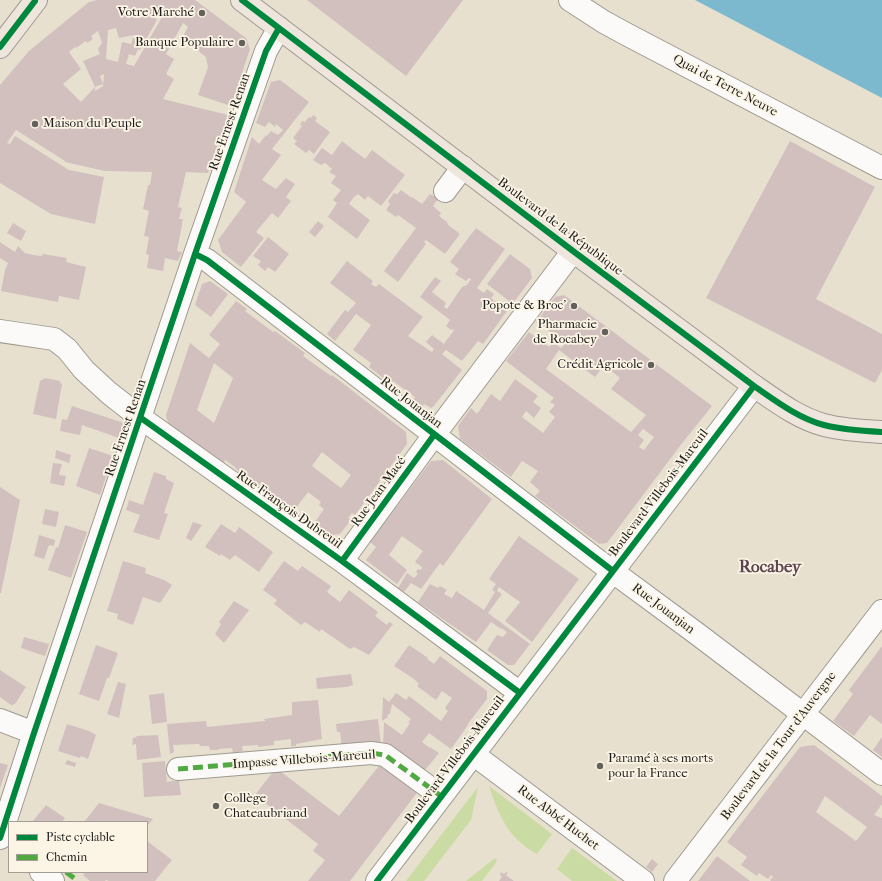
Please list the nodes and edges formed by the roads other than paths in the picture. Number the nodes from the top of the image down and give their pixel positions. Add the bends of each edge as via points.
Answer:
1 (36, 0) edge
2 (242, 0) edge
3 (570, 0) edge
4 (280, 28) junction
5 (0, 47) edge
6 (463, 167) junction
7 (882, 168) edge
8 (445, 191) dead end
9 (573, 251) junction
10 (195, 254) junction
11 (0, 331) edge
12 (754, 386) junction
13 (141, 418) junction
14 (882, 432) edge
15 (434, 435) junction
16 (342, 561) junction
17 (613, 571) junction
18 (882, 611) edge
19 (520, 693) junction
20 (803, 714) junction
21 (0, 720) edge
22 (34, 733) junction
23 (473, 754) junction
24 (178, 769) dead end
25 (882, 774) edge
26 (441, 796) junction
27 (3, 835) edge
28 (42, 873) edge
29 (53, 881) edge
30 (377, 881) edge
31 (643, 881) edge
32 (675, 881) edge

1 - 5 main road
2 - 4 main road, Boulevard de la République
3 - 7 street, Quai de Terre Neuve via 626,34
4 - 6 main road, Boulevard de la République
4 - 10 street, Rue Ernest Renan via 266,51
6 - 8 street
6 - 9 main road, Boulevard de la République
9 - 12 main road, Boulevard de la République
9 - 15 street, Rue Jean Macé
10 - 13 street, Rue Ernest Renan
10 - 15 street, Rue Jouanjan
11 - 13 street, Rue François Dubreuil via 54,339 109,393
12 - 14 main road, Boulevard de la République via 796,414 823,425 847,430
12 - 17 street, Boulevard Villebois-Mareuil
13 - 16 street, Rue François Dubreuil
13 - 22 street, Rue Ernest Renan
15 - 16 street, Rue Jean Macé
15 - 17 street, Rue Jouanjan
16 - 19 street, Rue François Dubreuil
17 - 19 street, Boulevard Villebois-Mareuil
17 - 20 street, Rue Jouanjan
18 - 20 street, Boulevard de la Tour d'Auvergne
19 - 23 street, Boulevard Villebois-Mareuil
20 - 25 street, Rue Jouanjan
20 - 32 street, Boulevard de la Tour d'Auvergne
21 - 22 street
22 - 27 street, Rue Ernest Renan
23 - 26 street, Boulevard Villebois-Mareuil
23 - 31 street, Rue Abbé Huchet
24 - 26 street, Impasse Villebois-Mareuil via 371,753 385,755
26 - 30 street, Boulevard Villebois-Mareuil
28 - 29 street

